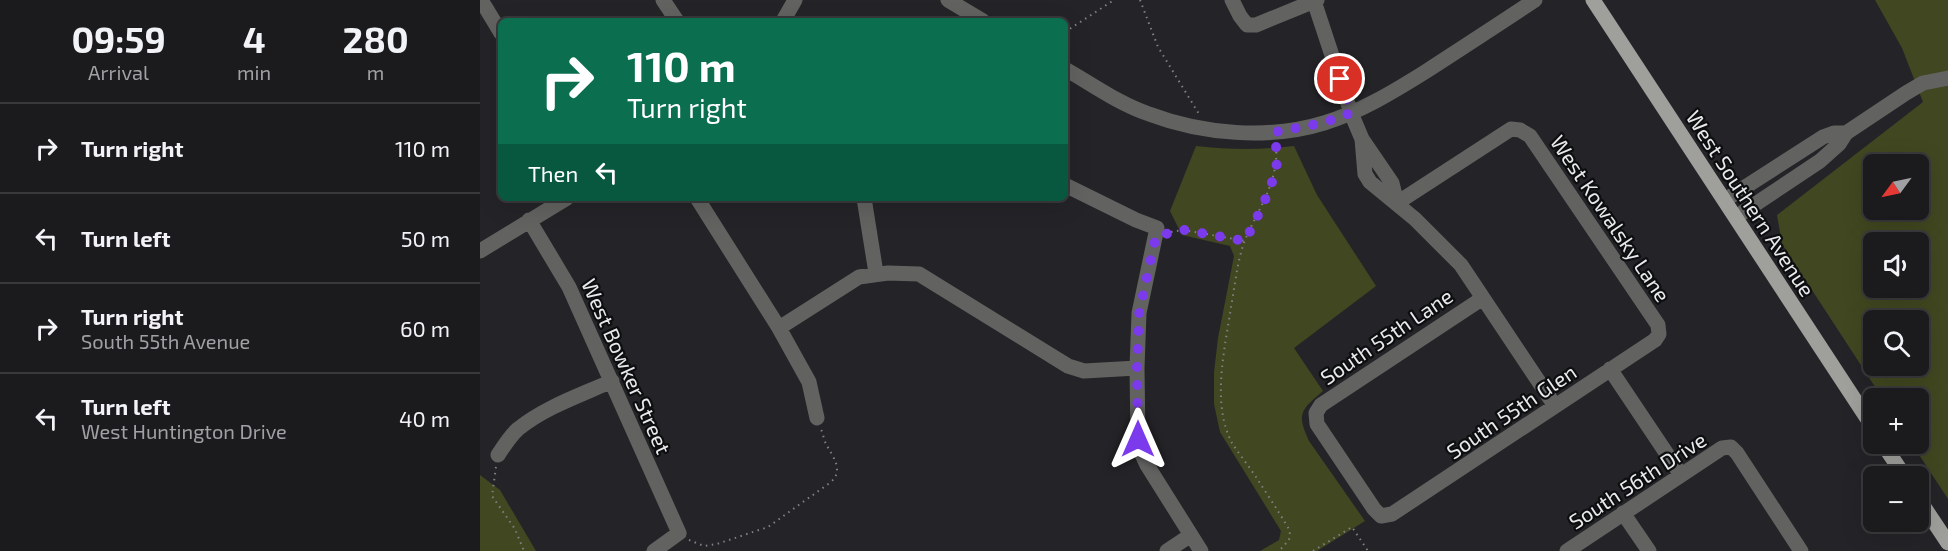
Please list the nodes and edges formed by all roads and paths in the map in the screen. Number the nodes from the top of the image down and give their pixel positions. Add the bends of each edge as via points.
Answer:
1 (481, 0) edge
2 (663, 0) edge
3 (795, 0) edge
4 (948, 0) edge
5 (1114, 0) edge
6 (1140, 0) edge
7 (1232, 0) edge
8 (1535, 0) edge
9 (1593, 0) edge
10 (1316, 1) edge
11 (964, 16) edge
12 (675, 18) edge
13 (785, 18) edge
14 (498, 28) edge
15 (1068, 30) edge
16 (1068, 71) edge
17 (1948, 78) edge
18 (1351, 113) junction
19 (1204, 128) junction
20 (1269, 132) junction
21 (1846, 133) junction
22 (1362, 139) junction
23 (1790, 158) junction
24 (1385, 172) junction
25 (1800, 174) junction
26 (1370, 182) junction
27 (1068, 186) edge
28 (1725, 200) junction
29 (562, 201) edge
30 (699, 201) edge
31 (864, 201) edge
32 (1397, 203) junction
33 (1736, 217) junction
34 (529, 220) junction
35 (1156, 236) junction
36 (1245, 241) junction
37 (480, 251) edge
38 (876, 273) junction
39 (1483, 298) junction
40 (779, 328) junction
41 (1659, 334) joint
42 (1137, 368) junction
43 (1610, 369) junction
44 (612, 381) junction
45 (1555, 406) junction
46 (1863, 412) edge
47 (817, 418) joint
48 (498, 455) joint
49 (1681, 475) junction
50 (1623, 513) junction
51 (1929, 514) edge
52 (1381, 516) joint
53 (680, 533) junction
54 (1191, 535) junction
55 (1948, 543) edge
56 (524, 551) edge
57 (654, 551) edge
58 (1167, 551) edge
59 (1201, 551) edge
60 (1279, 551) edge
61 (1312, 551) edge
62 (1368, 551) edge
63 (1567, 551) edge
64 (1649, 551) edge
65 (1801, 551) edge

1 - 14 street
2 - 12 street
3 - 13 street
4 - 11 street
5 - 15 path
6 - 19 path via 1158,47 1195,106
7 - 10 street via 1247,25
8 - 18 street via 1399,88
9 - 28 main road, West Southern Avenue
10 - 18 street
16 - 19 street via 1146,114
17 - 21 street via 1923,83
18 - 20 street via 1323,123
18 - 22 street
19 - 20 street
20 - 36 path via 1277,162 1262,209
21 - 23 street via 1823,137
21 - 25 street via 1830,153
22 - 24 street
22 - 26 street via 1365,174
23 - 25 street
23 - 28 street
24 - 26 street
24 - 32 street
25 - 33 street
26 - 32 street
27 - 35 street via 1157,228
28 - 33 main road, West Southern Avenue
29 - 34 street
30 - 40 street
31 - 38 street
32 - 39 street via 1442,244
32 - 41 street, West Kowalsky Lane via 1511,129 1520,129 1530,136 1658,326
33 - 46 main road, West Southern Avenue
34 - 37 street
34 - 44 street, West Bowker Street via 569,287
35 - 36 path via 1184,230
35 - 42 street via 1139,314
36 - 60 path via 1224,358 1223,412 1232,442 1290,531 1289,540
38 - 40 street via 860,277
38 - 42 street via 919,274 1068,366 1084,371
39 - 45 street
39 - 52 street, South 55th Lane via 1321,405 1316,413 1317,424
40 - 47 street via 809,382
41 - 43 street, South 55th Glen
42 - 54 street via 1140,450
43 - 45 street, South 55th Glen
43 - 49 street
44 - 48 street via 519,428
44 - 53 street, West Bowker Street
45 - 52 street, South 55th Glen via 1392,514
47 - 53 path via 836,460 838,471 831,482 768,527 704,546
48 - 56 path via 492,496
49 - 50 street, South 56th Drive
49 - 65 street, South 56th Drive via 1722,448 1731,447
50 - 63 street, South 56th Drive
50 - 64 street
51 - 55 main road
53 - 57 street
54 - 58 street
54 - 59 street
61 - 62 path via 1352,527

